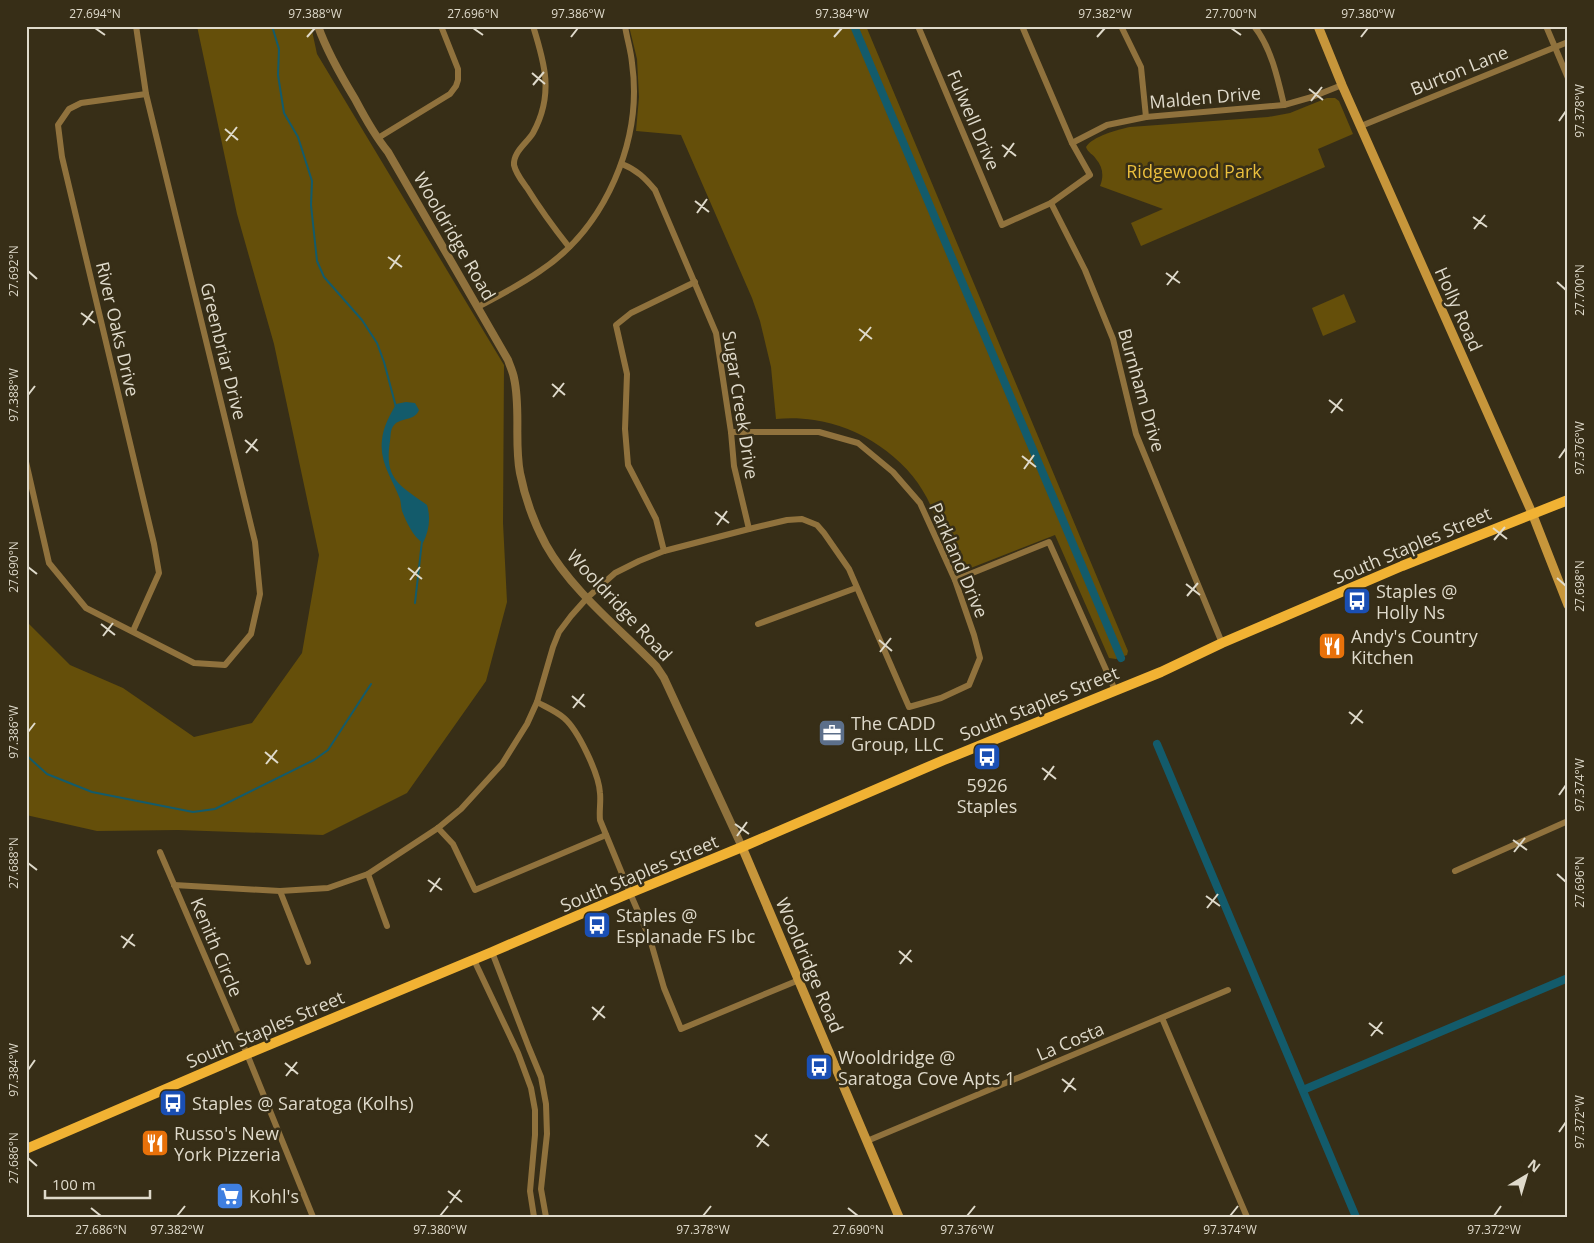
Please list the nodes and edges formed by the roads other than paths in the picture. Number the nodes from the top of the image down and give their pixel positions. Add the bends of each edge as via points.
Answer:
1 (136, 26) edge
2 (318, 26) edge
3 (441, 26) edge
4 (533, 26) edge
5 (625, 26) edge
6 (918, 26) edge
7 (1022, 26) edge
8 (1121, 26) edge
9 (1254, 26) edge
10 (1318, 26) edge
11 (1546, 26) edge
12 (1568, 42) edge
13 (1555, 48) junction
14 (1568, 78) edge
15 (1342, 85) junction
16 (146, 94) junction
17 (1284, 105) junction
18 (1146, 117) junction
19 (1361, 126) junction
20 (378, 138) junction
21 (1072, 143) junction
22 (622, 164) junction
23 (1051, 203) junction
24 (569, 247) junction
25 (695, 282) junction
26 (478, 308) junction
27 (731, 432) junction
28 (26, 462) edge
29 (1568, 500) edge
30 (1532, 513) junction
31 (749, 529) junction
32 (664, 551) junction
33 (955, 580) junction
34 (856, 588) junction
35 (587, 598) junction
36 (1568, 605) edge
37 (758, 624) dead end
38 (133, 632) junction
39 (1222, 643) junction
40 (1115, 690) junction
41 (537, 702) junction
42 (1568, 822) edge
43 (438, 828) junction
44 (606, 835) junction
45 (742, 847) junction
46 (160, 852) dead end
47 (1455, 871) dead end
48 (368, 874) junction
49 (174, 885) junction
50 (280, 891) junction
51 (630, 893) junction
52 (387, 926) dead end
53 (492, 952) junction
54 (474, 960) junction
55 (308, 962) dead end
56 (799, 980) junction
57 (1228, 990) dead end
58 (1162, 1018) junction
59 (529, 1048) junction
60 (518, 1053) junction
61 (247, 1054) junction
62 (535, 1120) junction
63 (546, 1120) junction
64 (867, 1141) junction
65 (26, 1149) edge
66 (313, 1217) edge
67 (534, 1217) edge
68 (546, 1217) edge
69 (899, 1217) edge
70 (1247, 1217) edge

1 - 16 street, Greenbriar Drive
2 - 20 street, Wooldridge Road via 340,73
3 - 20 street via 458,69 456,86 450,94
4 - 24 street via 546,74 544,105 534,131 514,162 519,177
5 - 22 street via 633,64 634,94 630,134
6 - 23 street, Fulwell Drive via 1002,226
7 - 21 street
8 - 18 street via 1141,67
9 - 17 street via 1276,71
10 - 15 main road, Holly Road
11 - 13 street
12 - 13 street, Burton Lane
13 - 14 street
13 - 19 street, Burton Lane
15 - 17 street, Malden Drive
15 - 19 main road, Holly Road
16 - 38 street, River Oaks Drive via 81,103 69,109 58,125 62,157 159,574
16 - 38 street, Greenbriar Drive via 255,542 260,594 251,634 225,665 194,663
17 - 18 street, Malden Drive
18 - 21 street, Malden Drive via 1107,125
19 - 30 main road, Holly Road
20 - 26 street, Wooldridge Road
21 - 23 street via 1090,175
22 - 24 street via 598,213
22 - 25 street, Sugar Creek Drive via 647,179 655,190
23 - 39 street, Burnham Drive via 1085,270 1113,339 1136,434
24 - 26 street via 541,271
25 - 27 street, Sugar Creek Drive via 716,333
25 - 32 street via 631,313 616,325 626,374 628,465 656,519
26 - 35 street, Wooldridge Road via 508,360 514,378 516,450 525,494 535,522 546,546
27 - 31 street, Sugar Creek Drive via 734,466
27 - 33 street, Parkland Drive via 819,432 858,443 893,472 920,503
28 - 38 street via 49,563 86,608
29 - 30 main road, South Staples Street
30 - 36 main road, Holly Road
30 - 39 main road, South Staples Street
31 - 32 street
31 - 34 street via 802,519 816,526 849,569
32 - 35 street via 616,573
33 - 34 street, Parkland Drive via 980,658 975,673 969,685 909,707
33 - 40 street via 1049,542
34 - 37 street
35 - 41 street via 559,632
35 - 45 street, Wooldridge Road via 664,678
39 - 40 main road, South Staples Street
40 - 45 main road, South Staples Street
41 - 43 street via 502,764 461,809
41 - 44 street via 562,716 581,740 598,781 600,820
42 - 47 street
43 - 44 street via 453,844 476,890
43 - 48 street
44 - 51 street
45 - 51 main road, South Staples Street
45 - 56 main road, Wooldridge Road
46 - 49 street, Kenith Circle
48 - 50 street via 328,888
48 - 52 street
49 - 50 street
49 - 61 street, Kenith Circle
50 - 55 street
51 - 53 main road, South Staples Street
51 - 56 street via 681,1028
53 - 54 main road, South Staples Street
53 - 59 street
54 - 60 street
54 - 61 main road, South Staples Street
56 - 64 main road, Wooldridge Road
57 - 58 street, La Costa
58 - 64 street, La Costa
58 - 70 street
59 - 60 street
59 - 63 street via 541,1078
60 - 62 street via 531,1088
61 - 65 main road, South Staples Street
61 - 66 street, Kenith Circle
62 - 63 street
62 - 67 street via 530,1191
63 - 68 street via 541,1189
64 - 69 main road, Wooldridge Road

